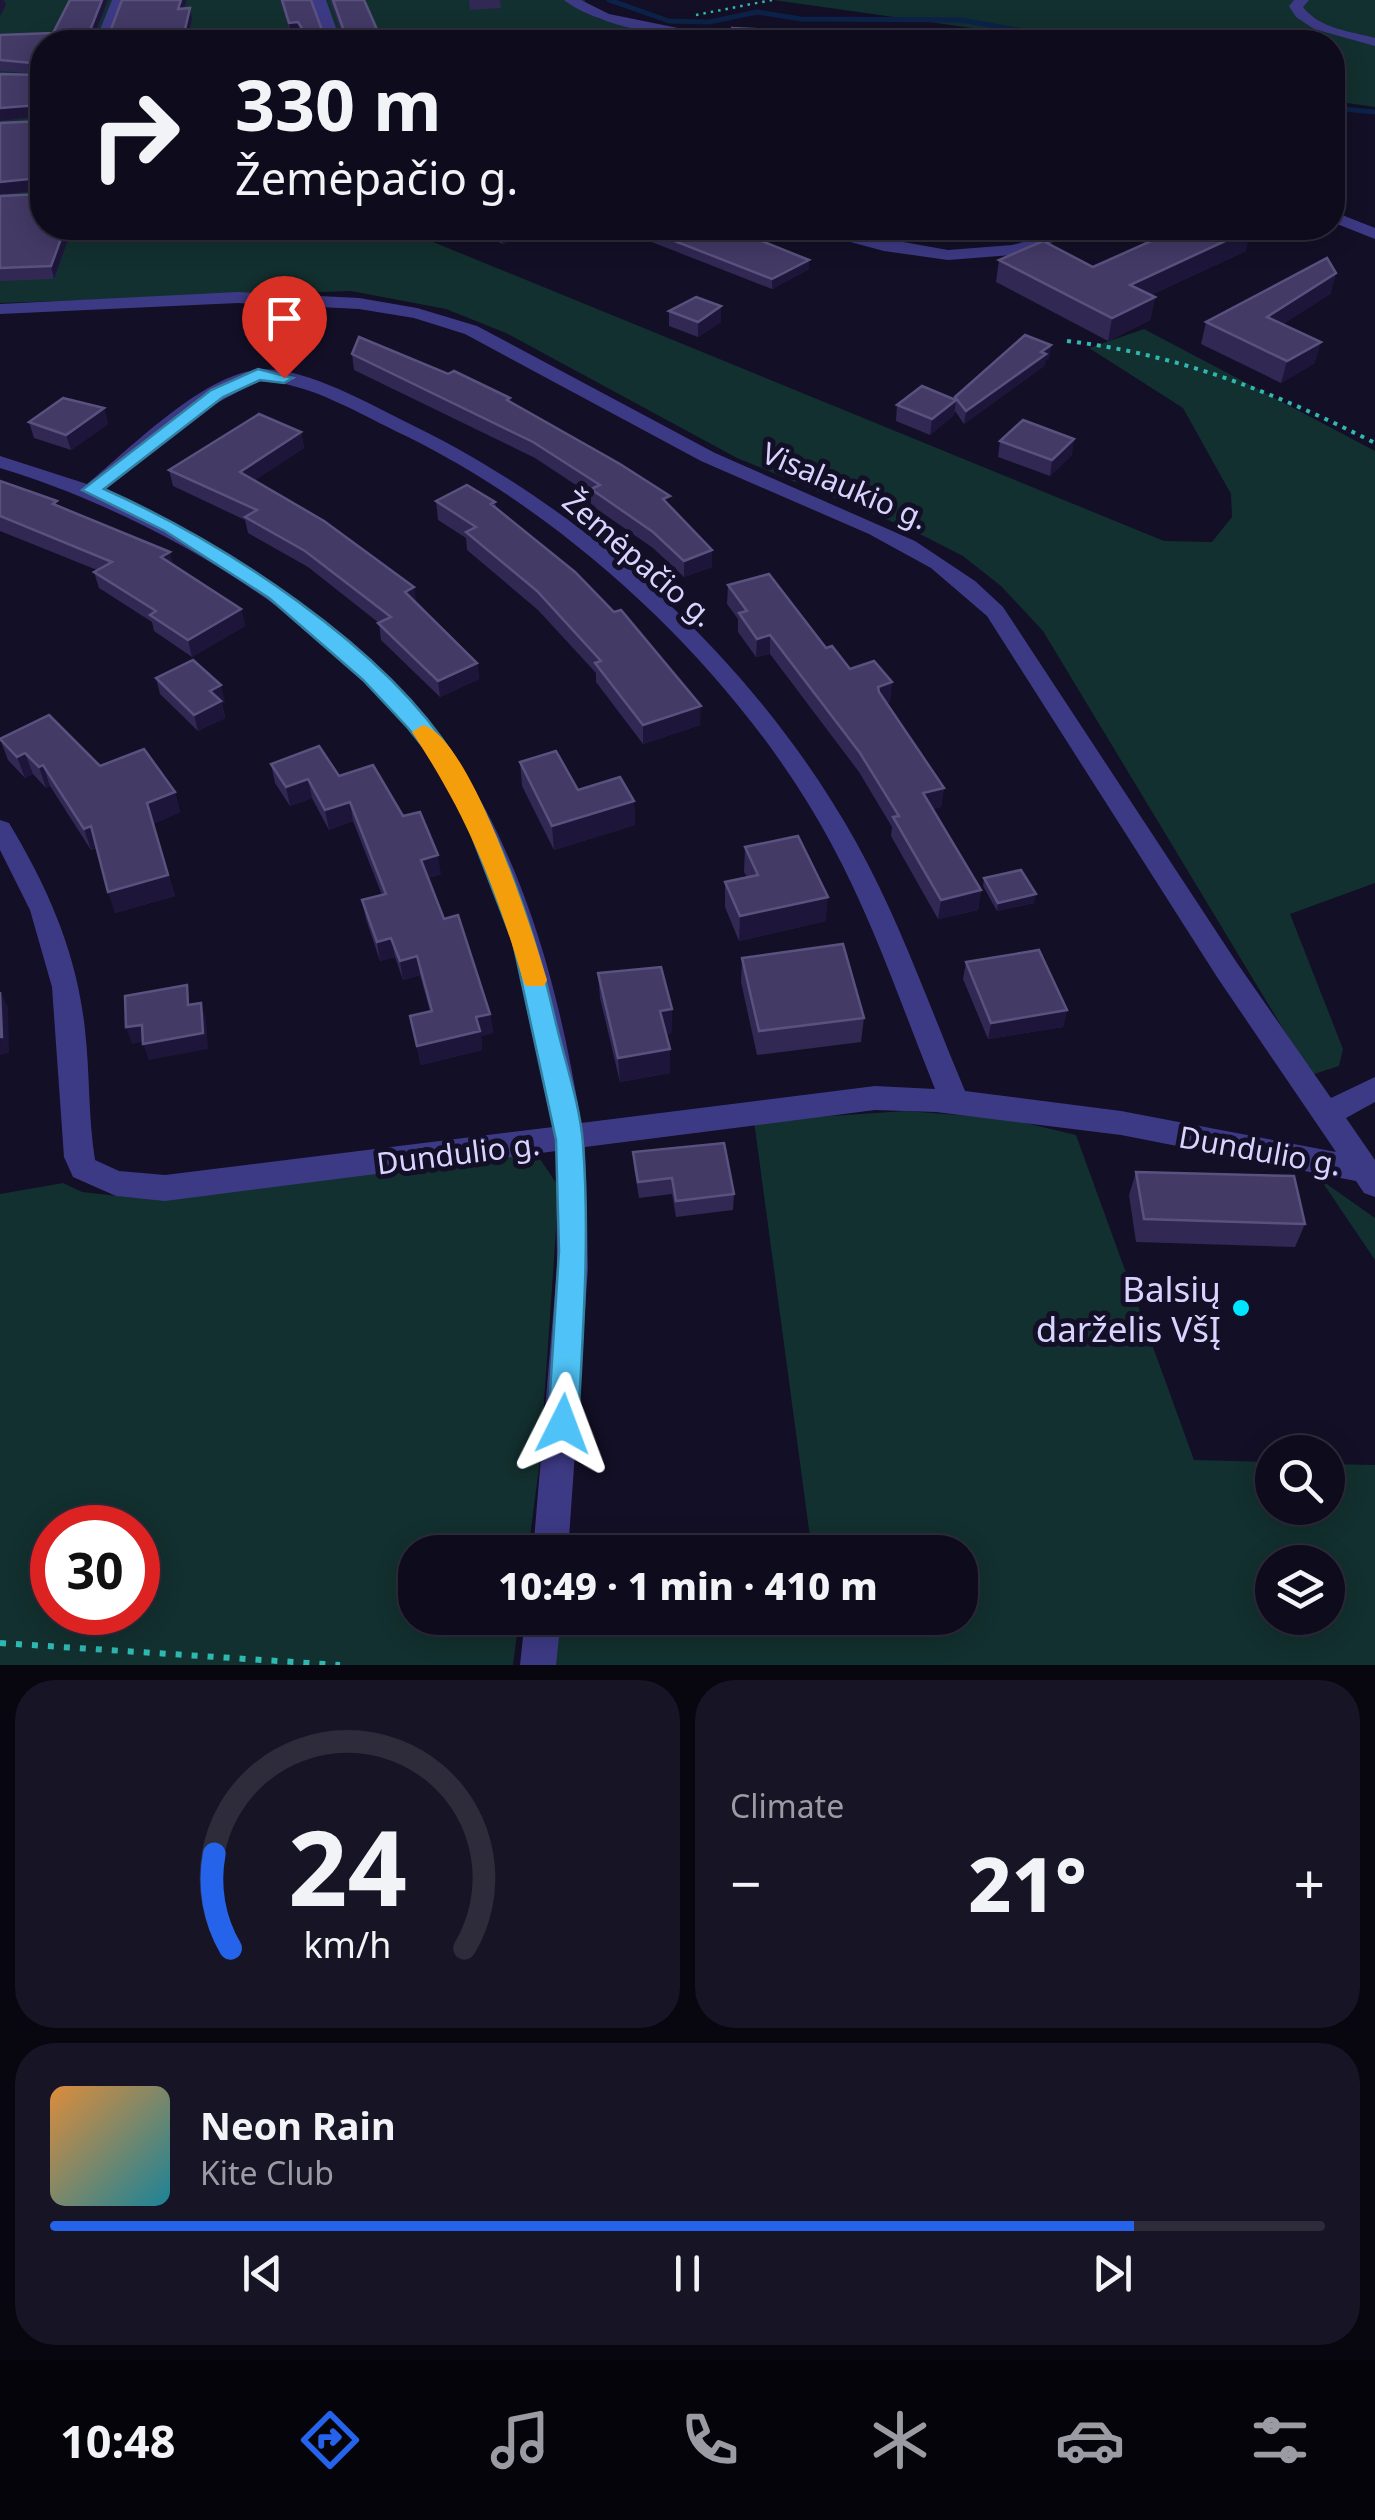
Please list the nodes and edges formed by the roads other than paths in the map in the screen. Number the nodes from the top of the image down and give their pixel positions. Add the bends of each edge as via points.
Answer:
1 (119, 0) edge
2 (319, 0) edge
3 (571, 0) edge
4 (1302, 0) edge
5 (107, 30) edge
6 (330, 30) edge
7 (675, 30) edge
8 (1334, 30) edge
9 (1345, 33) edge
10 (1375, 42) edge
11 (1345, 221) edge
12 (1375, 234) edge
13 (855, 240) edge
14 (1056, 240) edge
15 (0, 309) edge
16 (0, 462) edge
17 (91, 490) junction
18 (0, 830) edge
19 (1375, 1090) edge
20 (954, 1100) junction
21 (1326, 1114) junction
22 (570, 1140) junction
23 (1370, 1177) edge
24 (551, 1535) edge
25 (541, 1635) edge
26 (538, 1665) edge

1 - 5 street
2 - 6 street
3 - 7 street via 605,17
4 - 8 street via 1299,16
9 - 10 street
11 - 12 street
13 - 14 street via 961,256 1028,250
15 - 21 street, Visalaukio g. via 290,299 435,316 743,474 935,556 995,612
16 - 17 street
17 - 20 street, Žemėpačio g. via 217,393 258,374 284,378 401,426 508,488 680,629 768,728 826,811 870,897
17 - 22 street via 172,526 276,593 370,676 444,760 477,818 520,927
18 - 22 street, Dundulio g. via 51,926 67,977 79,1157 98,1178 166,1188
19 - 21 street
20 - 22 street, Dundulio g. via 875,1098
20 - 23 street, Dundulio g. via 1265,1149
21 - 23 street, Visalaukio g.
22 - 24 street via 573,1251
25 - 26 street

